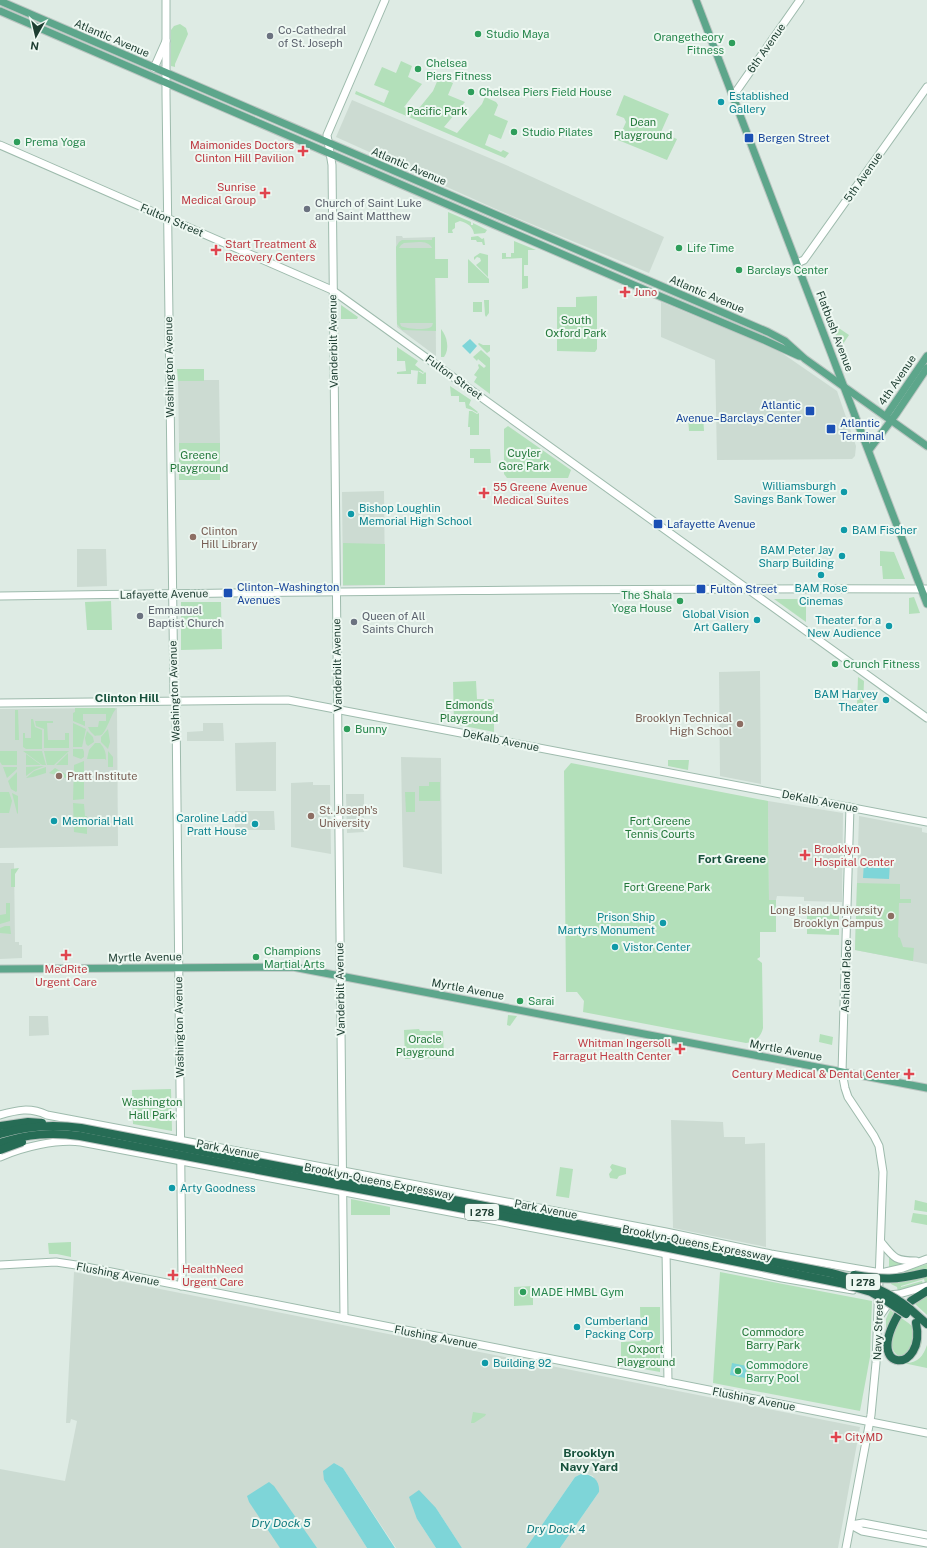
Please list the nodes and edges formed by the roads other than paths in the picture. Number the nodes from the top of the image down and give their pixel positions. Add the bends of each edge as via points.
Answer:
1 (166, 0) edge
2 (385, 0) edge
3 (696, 0) edge
4 (800, 0) edge
5 (0, 1) edge
6 (0, 12) edge
7 (167, 39) junction
8 (154, 68) junction
9 (166, 73) junction
10 (166, 84) junction
11 (927, 87) edge
12 (733, 96) junction
13 (328, 143) junction
14 (0, 146) edge
15 (330, 154) junction
16 (167, 218) junction
17 (797, 263) junction
18 (332, 290) junction
19 (927, 356) edge
20 (804, 359) junction
21 (927, 368) edge
22 (845, 388) junction
23 (889, 418) junction
24 (927, 446) edge
25 (869, 450) junction
26 (748, 589) junction
27 (924, 589) edge
28 (336, 592) junction
29 (172, 594) junction
30 (0, 596) edge
31 (927, 604) edge
32 (174, 701) junction
33 (0, 703) edge
34 (337, 709) junction
35 (927, 718) edge
36 (850, 807) junction
37 (927, 822) edge
38 (178, 968) junction
39 (0, 970) edge
40 (340, 975) junction
41 (842, 1072) junction
42 (927, 1088) edge
43 (0, 1115) edge
44 (47, 1115) junction
45 (0, 1126) edge
46 (51, 1129) junction
47 (0, 1130) edge
48 (0, 1134) edge
49 (180, 1140) junction
50 (0, 1143) edge
51 (41, 1144) junction
52 (0, 1150) edge
53 (0, 1157) edge
54 (180, 1160) junction
55 (343, 1170) junction
56 (343, 1191) junction
57 (666, 1232) junction
58 (881, 1242) junction
59 (666, 1254) junction
60 (784, 1256) junction
61 (924, 1260) edge
62 (0, 1265) edge
63 (837, 1265) junction
64 (810, 1269) junction
65 (881, 1273) junction
66 (926, 1273) edge
67 (781, 1278) junction
68 (181, 1286) junction
69 (833, 1286) junction
70 (927, 1286) edge
71 (927, 1291) edge
72 (879, 1294) junction
73 (886, 1307) dead end
74 (907, 1310) junction
75 (878, 1317) junction
76 (344, 1318) junction
77 (916, 1323) junction
78 (927, 1324) edge
79 (927, 1334) edge
80 (668, 1382) junction
81 (871, 1422) junction
82 (927, 1433) edge
83 (851, 1525) junction
84 (927, 1535) edge
85 (927, 1543) edge
86 (846, 1548) edge

1 - 7 main road, Washington Avenue
2 - 13 main road, Vanderbilt Avenue via 327,135
3 - 12 main road, Flatbush Avenue
4 - 12 main road, 6th Avenue
5 - 8 main road, Atlantic Avenue
6 - 10 main road, Atlantic Avenue
7 - 8 main road
7 - 9 main road, Washington Avenue
8 - 9 main road, Atlantic Avenue
9 - 10 main road, Washington Avenue
9 - 13 main road, Atlantic Avenue
10 - 15 main road, Atlantic Avenue
10 - 16 main road, Washington Avenue
11 - 17 main road, 5th Avenue via 804,260
12 - 17 main road, Flatbush Avenue
13 - 15 main road, Vanderbilt Avenue
13 - 20 main road, Atlantic Avenue via 762,329 785,341
14 - 16 main road, Fulton Street
15 - 18 main road, Vanderbilt Avenue
15 - 20 main road, Atlantic Avenue
16 - 18 main road, Fulton Street
16 - 29 main road, Washington Avenue
17 - 22 main road, Flatbush Avenue
18 - 26 main road, Fulton Street
18 - 28 main road, Vanderbilt Avenue
19 - 23 main road, 4th Avenue
20 - 22 main road, Atlantic Avenue
21 - 23 main road, 4th Avenue
22 - 23 main road, Atlantic Avenue
22 - 25 main road, Flatbush Avenue
23 - 24 main road, Atlantic Avenue
23 - 25 main road, 4th Avenue
25 - 27 main road, Flatbush Avenue via 905,549
26 - 27 main road, Lafayette Avenue
26 - 28 main road, Lafayette Avenue
26 - 35 main road, Fulton Street
27 - 31 main road, Flatbush Avenue
28 - 29 main road, Lafayette Avenue
28 - 34 main road, Vanderbilt Avenue
29 - 30 main road, Lafayette Avenue
29 - 32 main road, Washington Avenue
32 - 33 main road, DeKalb Avenue
32 - 34 main road, DeKalb Avenue via 288,700
32 - 38 main road, Washington Avenue
34 - 36 main road, DeKalb Avenue
34 - 40 main road, Vanderbilt Avenue
36 - 37 main road, DeKalb Avenue
36 - 41 main road, Ashland Place
38 - 39 main road, Myrtle Avenue
38 - 40 main road, Myrtle Avenue via 285,966
38 - 49 main road, Washington Avenue
40 - 41 main road, Myrtle Avenue
40 - 55 main road, Vanderbilt Avenue
41 - 42 main road, Myrtle Avenue
41 - 58 main road, Navy Street via 848,1097 874,1136 882,1157
43 - 44 main road, Park Avenue via 24,1109
44 - 49 main road, Park Avenue
44 - 51 main road via 40,1116 36,1123 36,1137
45 - 46 highway, bridge via 30,1122
46 - 48 highway, Brooklyn-Queens Expressway / I 278, bridge via 12,1130
46 - 50 highway, Brooklyn-Queens Expressway / I 278, bridge
46 - 52 highway, bridge via 38,1138
46 - 64 highway, Brooklyn-Queens Expressway / I 278, bridge via 81,1128
46 - 74 highway, Brooklyn-Queens Expressway / I 278, bridge via 840,1283 863,1289
47 - 51 main road, Park Avenue
49 - 54 main road, Washington Avenue
49 - 55 main road, Park Avenue
51 - 53 main road
51 - 54 main road, Park Avenue via 75,1141
54 - 56 main road, Park Avenue
54 - 68 main road, Washington Avenue
55 - 56 main road, Vanderbilt Avenue
55 - 57 main road, Park Avenue
56 - 59 main road, Park Avenue
56 - 76 main road, Vanderbilt Avenue
57 - 59 main road
57 - 60 main road, Park Avenue
58 - 61 main road via 894,1258 906,1261
58 - 65 main road, Navy Street
59 - 67 main road, Park Avenue
59 - 80 main road
60 - 63 main road, Park Avenue
60 - 67 main road
61 - 65 main road
62 - 68 main road, Flushing Avenue via 56,1262
63 - 65 main road, Park Avenue
63 - 69 main road
64 - 66 highway, bridge via 883,1280 902,1279
64 - 74 highway, Brooklyn-Queens Expressway / I 278, bridge via 868,1284 890,1294
65 - 72 main road, Navy Street
67 - 69 main road, Park Avenue
68 - 76 main road, Flushing Avenue
69 - 72 main road, Park Avenue
70 - 72 main road, Park Avenue via 895,1295
71 - 74 highway
72 - 75 main road, Navy Street
73 - 75 main road
74 - 77 highway, Brooklyn-Queens Expressway / I 278
74 - 77 highway via 892,1327 889,1338 890,1348 899,1359 915,1358 923,1348 924,1337
74 - 78 highway, Brooklyn-Queens Expressway / I 278
75 - 81 main road, Navy Street
76 - 80 main road, Flushing Avenue
77 - 79 highway, Brooklyn-Queens Expressway / I 278
80 - 81 main road, Flushing Avenue
81 - 82 main road, Flushing Avenue
81 - 83 main road, Navy Street
83 - 84 main road via 863,1523
83 - 85 main road via 862,1530
83 - 86 main road, Navy Street

